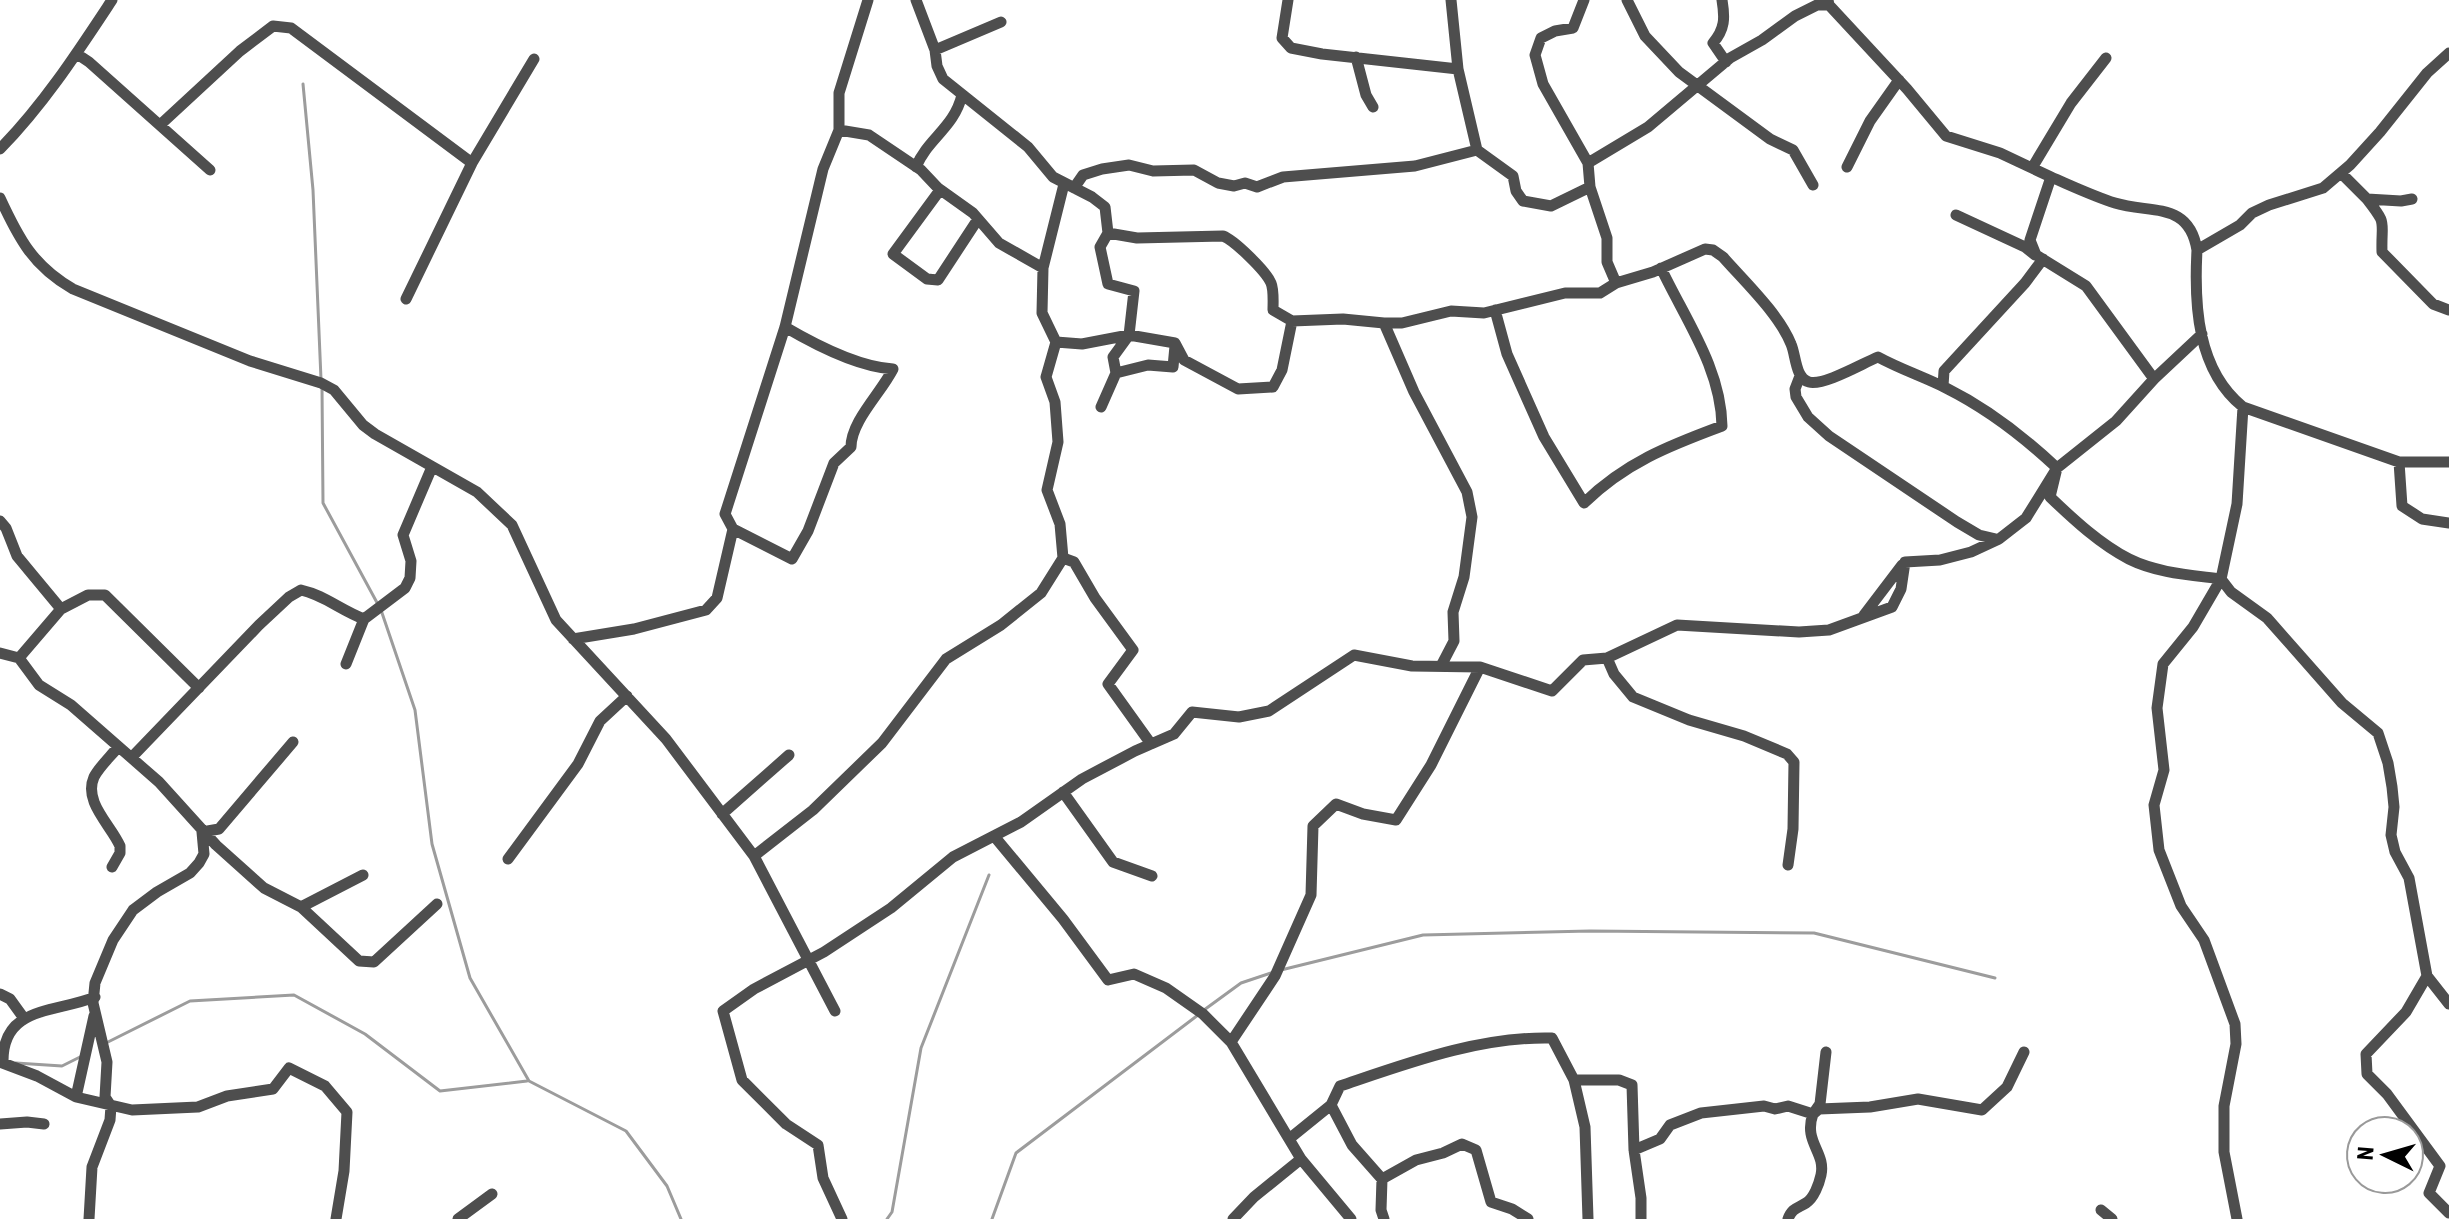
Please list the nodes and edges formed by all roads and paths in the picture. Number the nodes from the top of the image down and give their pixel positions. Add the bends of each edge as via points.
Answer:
1 (112, 0) edge
2 (868, 0) edge
3 (916, 0) edge
4 (1288, 0) edge
5 (1451, 0) edge
6 (1584, 0) edge
7 (1627, 0) edge
8 (1722, 0) edge
9 (1828, 3) edge
10 (1001, 22) dead end
11 (935, 50) junction
12 (2449, 53) edge
13 (77, 54) junction
14 (1356, 57) junction
15 (2106, 58) dead end
16 (534, 59) dead end
17 (1726, 62) junction
18 (1458, 69) junction
19 (1899, 80) junction
20 (1698, 86) junction
21 (962, 95) junction
22 (1373, 107) dead end
23 (160, 125) junction
24 (839, 130) junction
25 (0, 149) edge
26 (1477, 150) junction
27 (472, 163) junction
28 (1588, 163) junction
29 (916, 167) junction
30 (1847, 167) dead end
31 (2032, 168) junction
32 (210, 170) dead end
33 (2341, 173) junction
34 (2051, 177) junction
35 (1813, 185) dead end
36 (1069, 186) junction
37 (1590, 187) junction
38 (940, 190) junction
39 (0, 198) edge
40 (2367, 199) junction
41 (2412, 199) dead end
42 (1956, 215) dead end
43 (978, 219) junction
44 (1108, 233) junction
45 (2197, 250) junction
46 (2039, 257) junction
47 (1043, 268) junction
48 (1661, 268) junction
49 (1616, 283) junction
50 (406, 299) dead end
51 (1495, 310) junction
52 (2449, 310) edge
53 (1292, 321) junction
54 (1384, 323) junction
55 (785, 327) junction
56 (2202, 334) junction
57 (1129, 335) junction
58 (1056, 342) junction
59 (1175, 343) junction
60 (1116, 373) junction
61 (1800, 376) junction
62 (2154, 379) junction
63 (1943, 386) junction
64 (1101, 407) dead end
65 (2243, 407) junction
66 (2399, 462) junction
67 (2449, 462) edge
68 (432, 467) junction
69 (2057, 468) junction
70 (0, 521) edge
71 (2449, 523) edge
72 (733, 529) junction
73 (1999, 539) junction
74 (1063, 558) junction
75 (2221, 579) junction
76 (61, 609) junction
77 (364, 619) junction
78 (573, 639) junction
79 (0, 653) edge
80 (19, 658) junction
81 (1607, 658) junction
82 (346, 664) dead end
83 (1441, 666) junction
84 (1480, 667) junction
85 (199, 688) junction
86 (627, 696) junction
87 (293, 742) dead end
88 (1151, 744) junction
89 (118, 747) junction
90 (789, 755) dead end
91 (132, 757) junction
92 (1063, 792) junction
93 (722, 814) junction
94 (202, 832) junction
95 (994, 836) junction
96 (754, 856) junction
97 (508, 859) dead end
98 (1788, 865) dead end
99 (112, 867) dead end
100 (363, 875) dead end
101 (1152, 876) dead end
102 (437, 904) dead end
103 (301, 907) junction
104 (808, 959) junction
105 (2427, 976) junction
106 (0, 994) edge
107 (95, 997) junction
108 (2449, 1004) edge
109 (835, 1011) dead end
110 (95, 1013) junction
111 (23, 1017) junction
112 (1231, 1042) junction
113 (1826, 1052) dead end
114 (2024, 1052) dead end
115 (1, 1061) edge
116 (1574, 1080) junction
117 (76, 1097) junction
118 (1331, 1105) junction
119 (111, 1106) junction
120 (1813, 1114) junction
121 (0, 1124) edge
122 (44, 1124) dead end
123 (1289, 1139) junction
124 (1634, 1150) junction
125 (1301, 1159) junction
126 (1382, 1179) junction
127 (492, 1194) dead end
128 (2101, 1210) dead end
129 (2449, 1213) edge
130 (89, 1219) edge
131 (336, 1219) edge
132 (458, 1219) edge
133 (842, 1219) edge
134 (1233, 1219) edge
135 (1351, 1219) edge
136 (1384, 1219) edge
137 (1528, 1219) edge
138 (1588, 1219) edge
139 (1641, 1219) edge
140 (1788, 1219) edge
141 (2112, 1219) edge
142 (2237, 1219) edge

1 - 13 street
2 - 24 street via 839,93
3 - 11 street
4 - 14 street via 1282,38 1291,48
5 - 18 street
6 - 28 street via 1573,28 1541,38 1535,55 1543,84
7 - 20 street via 1645,36
8 - 17 street via 1725,18 1713,43
9 - 17 street via 1795,16
9 - 19 street
10 - 11 street
11 - 21 street via 943,79
12 - 33 street
13 - 23 street
13 - 25 street
14 - 18 street
14 - 22 street
15 - 31 street
16 - 27 street
17 - 20 street
18 - 26 street
19 - 30 street
19 - 31 street via 1946,136
20 - 28 street via 1648,127
20 - 35 street via 1793,150
21 - 29 street via 952,122 921,154
21 - 36 street
23 - 27 street via 273,26 291,28
23 - 32 street
24 - 29 street via 869,135
24 - 55 street via 823,169
26 - 36 street via 1415,166 1283,177 1257,187 1218,183 1194,170 1153,171 1129,165 1083,175
26 - 37 street via 1513,176 1523,201 1551,206
27 - 50 street
28 - 37 street
29 - 38 street
31 - 34 street
33 - 40 street
33 - 45 street via 2323,188 2252,213
34 - 45 street via 2118,204 2177,215 2194,234
34 - 46 street via 2030,240
36 - 44 street via 1105,207
36 - 47 street
37 - 49 street
38 - 43 street
38 - 43 street via 893,254 927,279 938,280
39 - 68 street via 27,251 56,279 250,361 321,383 334,390 363,425
40 - 41 street
40 - 52 street via 2381,216 2382,252 2433,304
42 - 46 street
43 - 47 street via 999,243
44 - 53 street via 1228,238 1271,283 1273,310
44 - 57 street via 1100,247 1108,284 1134,291
45 - 56 street via 2195,293
46 - 62 street via 2086,286
46 - 63 street via 2025,283 1944,371
47 - 58 street via 1042,313
48 - 49 street
48 - 51 street via 1697,335 1721,401 1722,426 1627,467 1584,503 1544,437 1507,354
48 - 61 street via 1705,249 1723,257 1784,329
49 - 51 street via 1600,293 1565,293
51 - 54 street via 1451,311
53 - 54 street
53 - 59 street via 1273,387 1238,389 1184,360
54 - 83 street via 1467,492 1472,517 1453,612 1454,641
55 - 72 street via 725,514
55 - 72 street via 847,356 893,369 851,432 851,447 834,463 792,559
56 - 62 street
56 - 65 street via 2228,395
57 - 58 street via 1082,344
57 - 59 street
57 - 60 street via 1113,357
58 - 74 street via 1046,377 1055,402 1058,442 1047,490 1060,524
59 - 60 street via 1173,367 1148,365
60 - 64 street
61 - 63 street via 1811,383 1825,380 1878,357
61 - 73 street via 1796,397 1829,436 1957,522
62 - 69 street via 2116,421
63 - 69 street via 2025,437
65 - 66 street
65 - 75 street via 2237,504
66 - 67 street
66 - 71 street via 2402,506 2422,519
68 - 77 street via 403,535 410,578 405,588
68 - 78 street via 477,492 512,525 543,596
69 - 73 street via 2026,518
69 - 75 street via 2050,497 2118,552 2171,572
70 - 76 street via 17,556
72 - 78 street via 717,598 706,610
73 - 81 street via 1940,560 1905,562 1892,607 1829,630 1677,625
74 - 88 street via 1074,562 1133,650 1108,684
74 - 96 street via 1041,593 946,659 882,743 813,810
75 - 105 street via 2267,618 2342,703 2378,733 2393,797 2391,835 2409,878
75 - 142 street via 2163,664 2157,708 2164,770 2154,816 2159,850 2181,906 2204,940 2235,1024 2224,1152
76 - 80 street
76 - 85 street via 88,595 105,595
77 - 82 street
77 - 85 street via 301,590
78 - 86 street
79 - 80 street
80 - 89 street via 39,685 71,705
81 - 84 street via 1583,660 1552,691
81 - 98 street via 1633,697 1744,736 1794,762
83 - 84 street
83 - 88 street via 1354,655 1269,711 1239,717 1192,712 1174,734
84 - 112 street via 1431,765 1396,820 1336,804 1313,826 1311,895 1277,971
85 - 91 street
86 - 93 street
86 - 97 street via 600,721 578,764
87 - 94 street via 219,829
88 - 92 street
89 - 91 street
89 - 99 street via 94,777 92,794 120,846
90 - 93 street
91 - 94 street
92 - 95 street
92 - 101 street via 1113,862
93 - 96 street
94 - 103 street via 264,888
94 - 107 street via 204,854 199,863 133,910 113,940 95,983
95 - 104 street via 953,857 891,908
95 - 112 street via 1108,980 1134,974 1166,988
96 - 104 street
100 - 103 street
102 - 103 street via 374,962 350,956
104 - 109 street
104 - 133 street via 723,1011 742,1080 786,1124 818,1145 823,1178
105 - 108 street
105 - 129 street via 2406,1012 2366,1054 2367,1074 2440,1166 2429,1193
106 - 111 street
107 - 110 street
107 - 111 street
110 - 117 street
110 - 119 street via 107,1062 105,1097
111 - 115 street via 9,1031
112 - 123 street
113 - 120 street via 1820,1104
114 - 120 street via 2007,1087 1982,1110 1918,1099 1828,1107
115 - 117 street
116 - 118 street via 1552,1038 1517,1037 1340,1086
116 - 124 street via 1632,1085
116 - 138 street via 1585,1127
117 - 119 street
118 - 123 street
118 - 126 street via 1352,1145
119 - 130 street via 92,1167
119 - 131 street via 198,1107 273,1089 289,1068 325,1086 347,1112
120 - 124 street via 1788,1106 1701,1113 1670,1125 1660,1139
120 - 140 street via 1809,1135 1822,1172 1808,1202 1798,1205
121 - 122 street
123 - 125 street
124 - 139 street
125 - 134 street
125 - 135 street
126 - 136 street
126 - 137 street via 1462,1144 1476,1150 1491,1202
127 - 132 street
128 - 141 street

